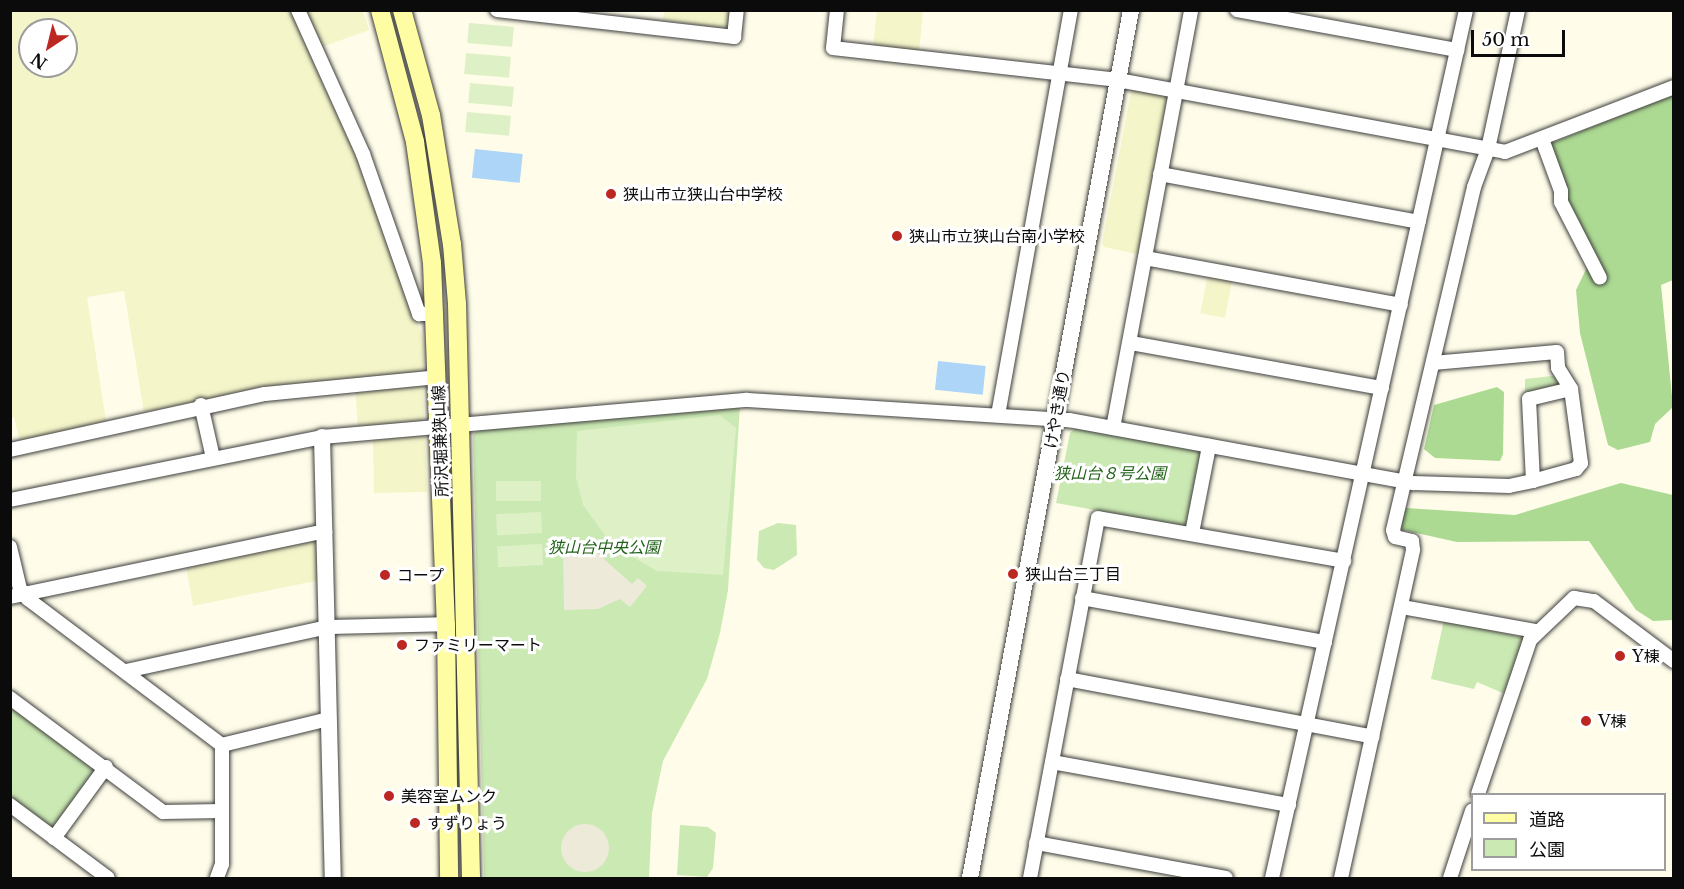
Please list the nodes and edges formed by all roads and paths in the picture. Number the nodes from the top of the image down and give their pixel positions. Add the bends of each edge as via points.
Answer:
1 (298, 10) edge
2 (380, 10) edge
3 (402, 10) edge
4 (737, 10) edge
5 (837, 10) edge
6 (1071, 10) edge
7 (1131, 10) edge
8 (1191, 10) edge
9 (1237, 10) edge
10 (1466, 10) edge
11 (1518, 10) edge
12 (504, 11) edge
13 (1457, 50) junction
14 (1059, 73) junction
15 (1118, 80) junction
16 (1674, 87) edge
17 (1175, 90) junction
18 (1438, 139) junction
19 (1542, 139) junction
20 (1488, 149) junction
21 (1160, 174) junction
22 (1419, 222) junction
23 (1145, 258) junction
24 (1600, 278) dead end
25 (1401, 305) junction
26 (436, 314) junction
27 (1131, 343) junction
28 (1433, 363) junction
29 (437, 377) junction
30 (1382, 388) junction
31 (1571, 389) junction
32 (201, 405) junction
33 (998, 415) junction
34 (1055, 419) junction
35 (460, 426) junction
36 (439, 428) junction
37 (1113, 428) junction
38 (322, 437) junction
39 (1209, 446) junction
40 (10, 450) edge
41 (213, 458) junction
42 (1362, 475) junction
43 (1533, 481) junction
44 (1405, 482) junction
45 (10, 500) edge
46 (324, 531) junction
47 (1192, 533) junction
48 (10, 547) edge
49 (1344, 561) junction
50 (17, 596) edge
51 (1082, 598) junction
52 (1402, 607) junction
53 (446, 624) junction
54 (327, 627) junction
55 (1535, 631) junction
56 (1325, 642) junction
57 (1674, 661) edge
58 (126, 671) junction
59 (1067, 679) junction
60 (10, 698) edge
61 (329, 719) junction
62 (1307, 723) junction
63 (1373, 737) junction
64 (222, 745) junction
65 (1052, 762) junction
66 (106, 767) junction
67 (1479, 793) edge
68 (10, 805) edge
69 (1289, 805) junction
70 (222, 811) junction
71 (1471, 818) edge
72 (54, 838) junction
73 (1036, 843) junction
74 (220, 877) edge
75 (108, 879) edge
76 (333, 879) edge
77 (449, 879) edge
78 (471, 879) edge
79 (970, 879) edge
80 (1030, 879) edge
81 (1226, 879) edge
82 (1272, 879) edge
83 (1341, 879) edge
84 (1450, 879) edge

1 - 26 street via 363,154 419,314
2 - 26 main road, 所沢堀兼狭山線 via 416,142
3 - 35 main road, 所沢堀兼狭山線 via 431,115 445,191 457,304
4 - 12 street via 734,37
5 - 14 street via 833,48
6 - 14 street
7 - 15 street, けやき通り
8 - 17 street
9 - 13 street
10 - 13 street
11 - 20 street
13 - 18 street
14 - 15 street
14 - 33 street
15 - 17 street
15 - 34 street, けやき通り
16 - 19 street
17 - 18 street
17 - 21 street
18 - 20 street
18 - 22 street
19 - 20 street via 1513,151
19 - 24 street via 1556,174 1561,202
20 - 28 street via 1474,187
21 - 22 street
21 - 23 street
22 - 25 street
23 - 25 street
23 - 27 street
25 - 30 street
26 - 29 main road, 所沢堀兼狭山線
27 - 30 street
27 - 37 street
28 - 31 street via 1557,352 1558,368
28 - 44 street
29 - 32 street via 321,387
29 - 36 main road, 所沢堀兼狭山線
30 - 42 street
31 - 43 street via 1528,399
31 - 43 street via 1581,463 1576,469
32 - 40 street
32 - 41 street
33 - 34 street
33 - 35 street via 747,400
34 - 37 street
34 - 79 street, けやき通り
35 - 36 street
35 - 78 main road, 所沢堀兼狭山線
36 - 38 street
36 - 53 main road, 所沢堀兼狭山線
37 - 39 street
38 - 41 street
38 - 46 street
39 - 42 street
39 - 47 street
41 - 45 street
42 - 44 street
42 - 49 street
43 - 44 street via 1509,486
44 - 52 street via 1393,530 1395,537 1414,543
46 - 50 street
46 - 54 street
47 - 49 street
47 - 51 street via 1098,518
48 - 50 street
49 - 56 street
50 - 58 street
51 - 56 street
51 - 59 street
52 - 55 street
52 - 63 street
53 - 54 street
53 - 77 main road, 所沢堀兼狭山線
54 - 58 street
54 - 61 street
55 - 57 street via 1574,598 1587,597
55 - 67 street
56 - 62 street
58 - 64 street
59 - 62 street
59 - 65 street
60 - 66 street
61 - 64 street
61 - 76 street
62 - 63 street
62 - 69 street
63 - 83 street
64 - 70 street
65 - 69 street
65 - 73 street
66 - 70 street via 163,812
66 - 72 street
68 - 72 street
69 - 82 street
70 - 74 street
71 - 84 street
72 - 75 street
73 - 80 street
73 - 81 street

